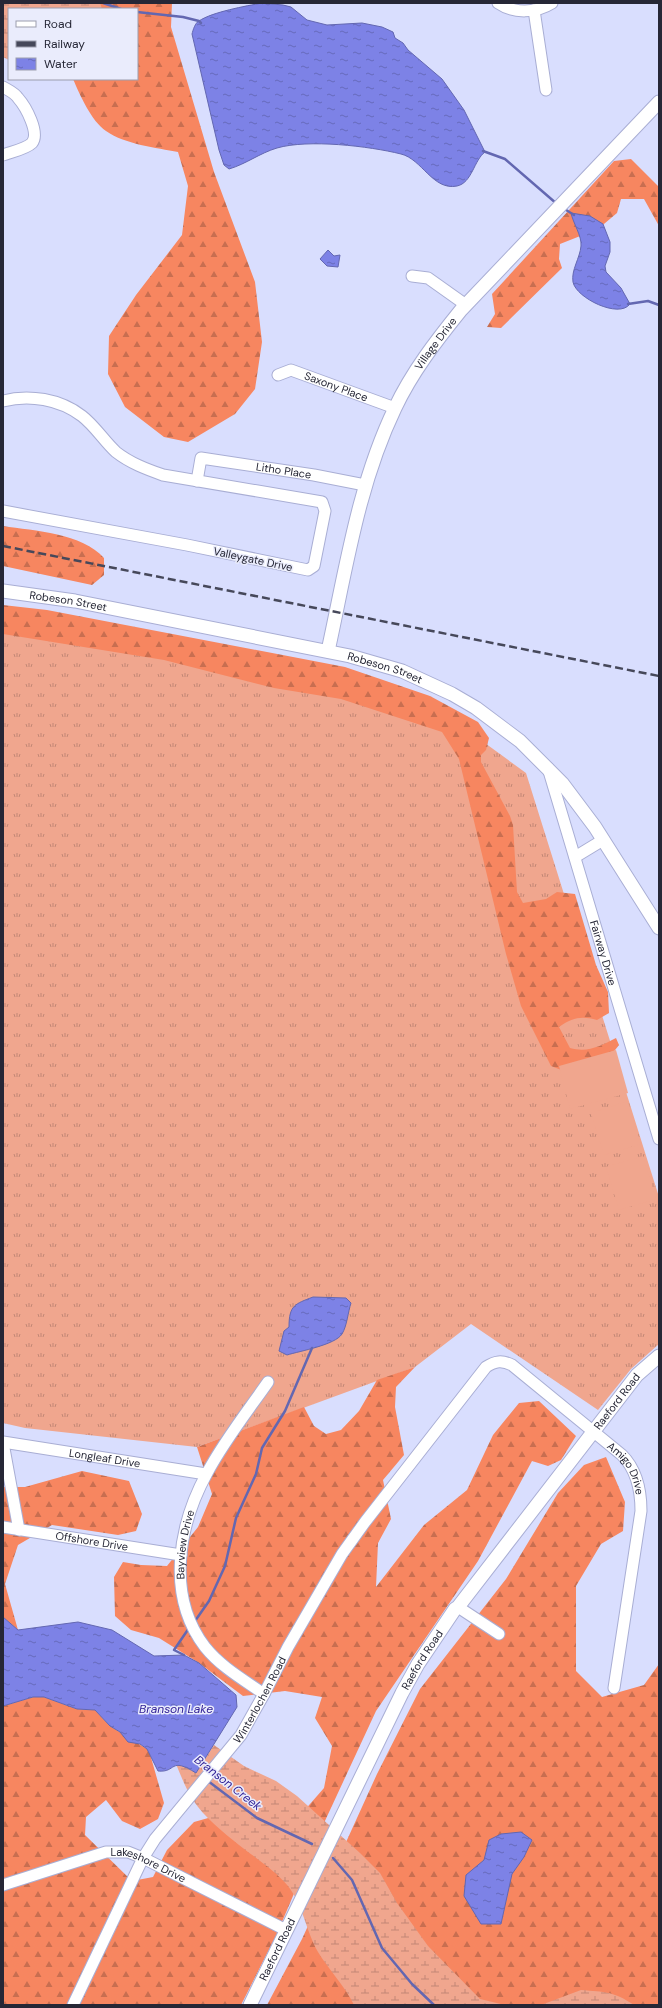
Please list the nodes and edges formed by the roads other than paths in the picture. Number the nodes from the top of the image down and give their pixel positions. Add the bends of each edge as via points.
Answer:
1 (498, 3) edge
2 (552, 3) edge
3 (534, 10) junction
4 (3, 88) edge
5 (546, 90) dead end
6 (659, 102) edge
7 (3, 154) edge
8 (412, 276) dead end
9 (466, 305) junction
10 (278, 375) dead end
11 (3, 401) edge
12 (395, 408) junction
13 (197, 481) junction
14 (366, 485) junction
15 (3, 512) edge
16 (3, 591) edge
17 (328, 652) junction
18 (548, 766) junction
19 (603, 840) junction
20 (575, 857) junction
21 (659, 928) edge
22 (659, 1139) edge
23 (659, 1356) edge
24 (268, 1382) dead end
25 (460, 1401) joint
26 (593, 1432) junction
27 (3, 1442) edge
28 (206, 1474) junction
29 (3, 1527) edge
30 (19, 1530) junction
31 (181, 1555) junction
32 (458, 1608) junction
33 (499, 1634) dead end
34 (614, 1688) dead end
35 (264, 1694) junction
36 (143, 1858) junction
37 (3, 1885) edge
38 (286, 1930) junction
39 (73, 2005) edge
40 (250, 2005) edge

1 - 3 street via 518,10
2 - 3 street
3 - 5 street
4 - 7 street via 18,97 35,133 34,140 29,145
6 - 9 main road, Village Drive
8 - 9 street via 428,278
9 - 12 main road, Village Drive via 423,360
10 - 12 street, Saxony Place via 291,370
11 - 13 street, Valleygate Drive via 28,397 65,406 82,416 117,452 141,468 162,475
12 - 14 main road, Village Drive via 382,436
13 - 14 street, Litho Place via 201,458
13 - 15 street, Valleygate Drive via 322,502 325,510 314,566 308,570
14 - 17 main road, Village Drive via 356,519
16 - 17 main road, Robeson Street via 75,601
17 - 18 main road, Robeson Street via 369,660 400,670 452,694 499,724
18 - 19 main road, Robeson Street via 580,804
18 - 20 street, Fairway Drive
19 - 20 street
19 - 21 main road, Robeson Street
20 - 22 street, Fairway Drive
23 - 26 main road, Raeford Road via 637,1375
24 - 28 street, Bayview Drive
25 - 26 street, Amigo Drive via 486,1367 496,1362 507,1362
25 - 35 street, Winterlochen Road via 342,1554
26 - 32 main road, Raeford Road
26 - 34 street, Amigo Drive via 629,1463 636,1478 641,1500
27 - 28 street, Longleaf Drive
27 - 30 street
28 - 31 street, Bayview Drive via 190,1515
29 - 30 street, Offshore Drive
30 - 31 street, Offshore Drive
31 - 35 street, Bayview Drive via 179,1582 182,1599 196,1634 225,1668
32 - 33 street
32 - 38 main road, Raeford Road via 439,1631 402,1693
35 - 36 street, Winterlochen Road via 241,1734 155,1839
36 - 37 street, Lakeshore Drive via 128,1852 106,1852
36 - 38 street, Lakeshore Drive
36 - 39 street, Winterlochen Road
38 - 40 main road, Raeford Road

